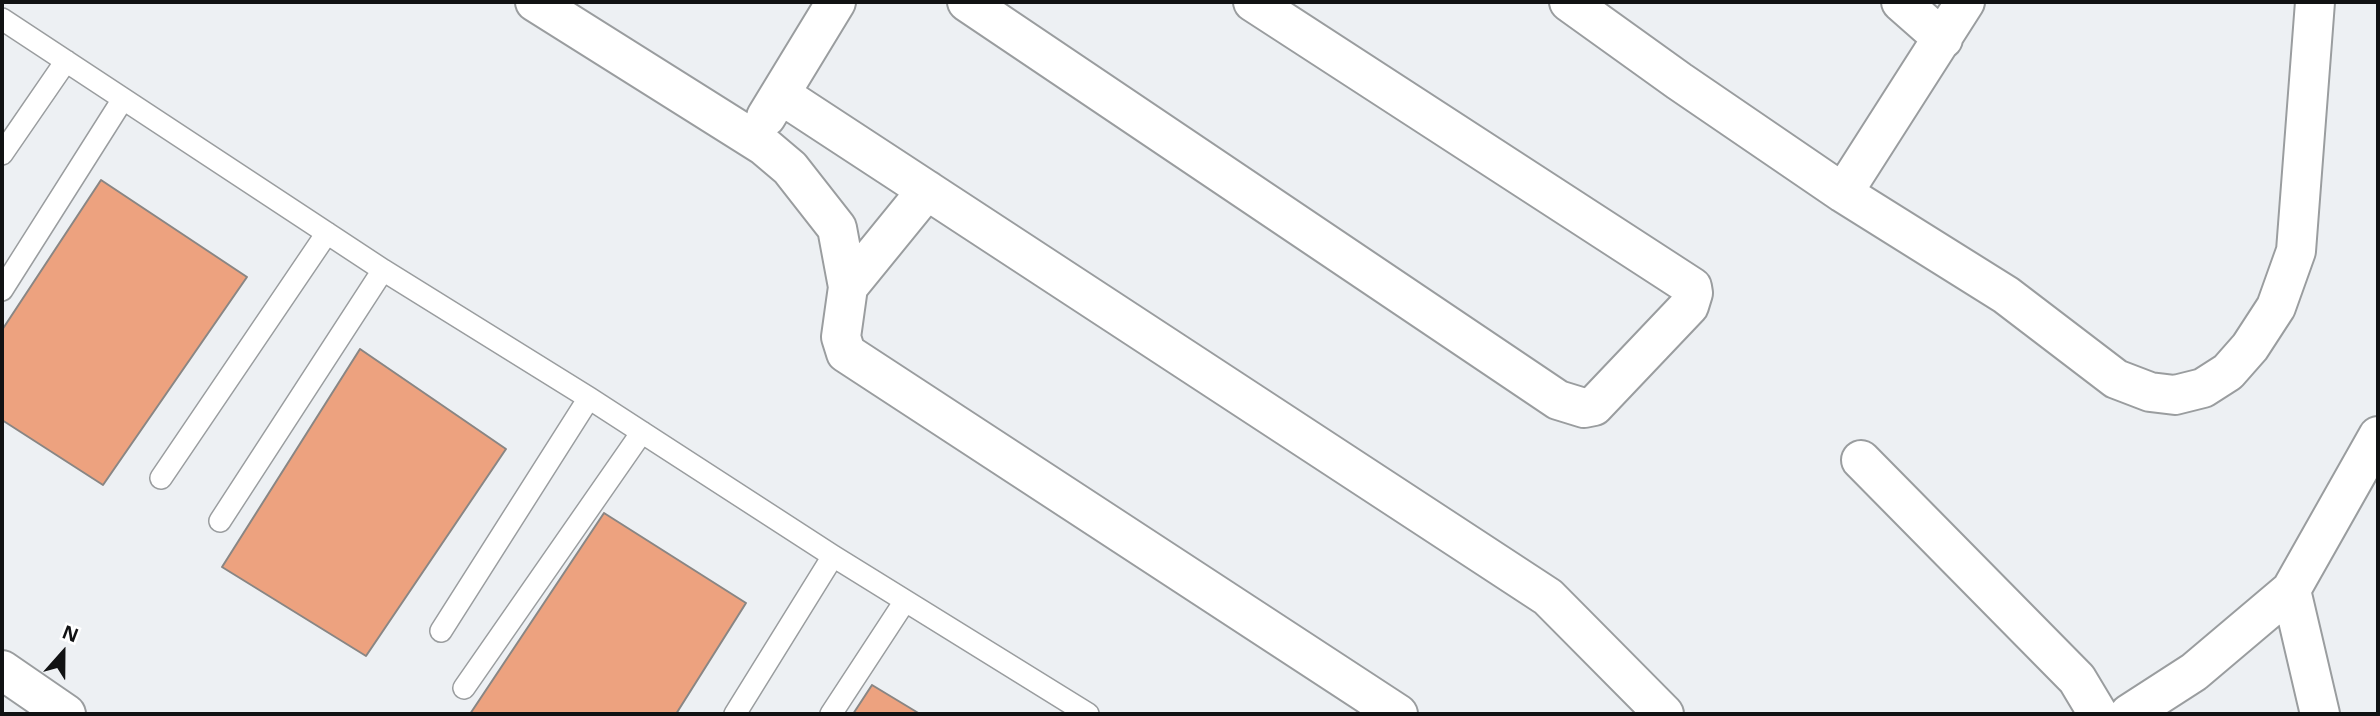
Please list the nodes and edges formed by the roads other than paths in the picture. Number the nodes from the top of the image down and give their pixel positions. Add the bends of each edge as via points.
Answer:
1 (535, 2) edge
2 (836, 2) edge
3 (967, 2) edge
4 (1254, 2) edge
5 (1569, 2) edge
6 (1900, 2) edge
7 (1965, 2) edge
8 (2315, 2) edge
9 (2, 19) edge
10 (1943, 39) junction
11 (66, 61) junction
12 (780, 94) junction
13 (123, 99) junction
14 (752, 139) junction
15 (2, 154) edge
16 (927, 190) junction
17 (1843, 193) junction
18 (327, 233) junction
19 (383, 270) junction
20 (848, 287) junction
21 (2, 290) edge
22 (589, 398) junction
23 (642, 432) junction
24 (2378, 436) edge
25 (1861, 460) dead end
26 (161, 478) dead end
27 (220, 521) dead end
28 (833, 556) junction
29 (2291, 590) junction
30 (905, 601) junction
31 (441, 631) dead end
32 (2, 670) edge
33 (464, 688) dead end
34 (66, 714) edge
35 (736, 714) edge
36 (831, 714) edge
37 (1088, 714) edge
38 (1398, 714) edge
39 (1664, 714) edge
40 (2098, 714) edge
41 (2129, 714) edge
42 (2320, 714) edge

1 - 14 street
2 - 12 street
3 - 4 street via 1558,400 1584,408 1594,406 1689,306 1692,287
5 - 17 street
6 - 10 street
7 - 10 street
8 - 17 street via 2296,251 2276,307 2250,347 2228,372 2203,388 2175,395 2150,392 2116,379 2006,295
9 - 11 lane
10 - 17 street
11 - 13 lane
11 - 15 lane
12 - 14 street
12 - 16 street
13 - 18 lane
13 - 21 lane
14 - 20 street via 790,168 836,228
16 - 20 street
16 - 39 street via 1548,597
18 - 19 lane
18 - 26 lane
19 - 22 lane
19 - 27 lane
20 - 38 street via 841,337 846,353
22 - 23 lane
22 - 31 lane
23 - 28 lane
23 - 33 lane
24 - 29 street
25 - 40 street via 2077,679
28 - 30 lane
28 - 35 lane
29 - 41 street via 2194,673
29 - 42 street
30 - 36 lane
30 - 37 lane
32 - 34 street

